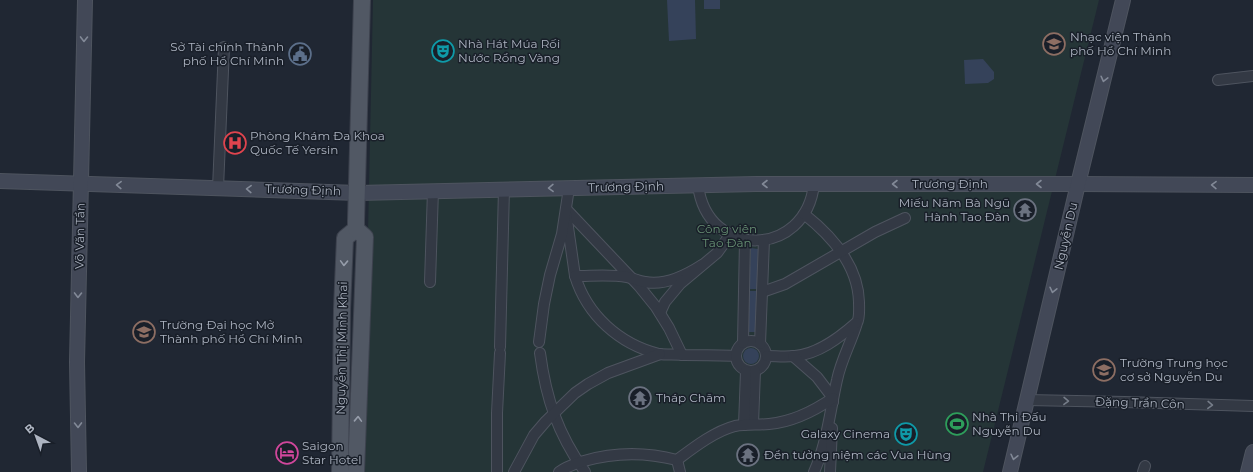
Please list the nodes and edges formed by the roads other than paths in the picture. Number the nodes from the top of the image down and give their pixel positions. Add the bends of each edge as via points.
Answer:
1 (85, 0) edge
2 (362, 0) edge
3 (1123, 0) edge
4 (224, 47) dead end
5 (1253, 76) edge
6 (1218, 80) dead end
7 (0, 181) edge
8 (81, 184) junction
9 (814, 184) junction
10 (1078, 184) junction
11 (698, 185) junction
12 (1253, 185) edge
13 (218, 188) junction
14 (569, 188) junction
15 (504, 189) junction
16 (434, 190) junction
17 (358, 193) junction
18 (566, 211) junction
19 (804, 214) junction
20 (905, 218) dead end
21 (356, 230) junction
22 (730, 235) junction
23 (746, 240) junction
24 (764, 240) junction
25 (841, 251) junction
26 (702, 265) junction
27 (575, 276) junction
28 (629, 277) junction
29 (430, 282) dead end
30 (762, 292) junction
31 (660, 313) junction
32 (858, 322) junction
33 (539, 342) dead end
34 (743, 343) junction
35 (760, 344) junction
36 (540, 353) dead end
37 (660, 354) junction
38 (682, 355) junction
39 (736, 356) junction
40 (767, 356) junction
41 (793, 356) junction
42 (750, 371) junction
43 (834, 398) junction
44 (1027, 400) junction
45 (1253, 406) edge
46 (553, 415) junction
47 (749, 425) junction
48 (1253, 452) edge
49 (676, 460) junction
50 (578, 463) junction
51 (79, 472) edge
52 (340, 472) edge
53 (356, 472) edge
54 (497, 472) edge
55 (514, 472) edge
56 (559, 472) edge
57 (584, 472) edge
58 (680, 472) edge
59 (814, 472) edge
60 (830, 472) edge
61 (1010, 472) edge
62 (1248, 472) edge

1 -> 8 street, Võ Văn Tần
2 - 17 main road
3 -> 10 street, Nguyễn Du
4 - 13 street
5 - 6 street
7 - 8 street, Trương Định
13 -> 8 street, Trương Định
8 -> 51 street, Võ Văn Tần via 77,362
10 -> 9 street, Trương Định
9 -> 11 street, Trương Định
9 - 19 street
12 -> 10 street, Trương Định
10 -> 44 street, Nguyễn Du
11 - 14 street, Trương Định
11 - 22 street via 701,204 706,213 719,228
17 -> 13 street, Trương Định
14 -> 15 street, Trương Định
14 - 18 street
15 - 16 street, Trương Định
15 - 54 street
16 - 17 street, Trương Định
16 - 29 street
17 - 21 main road
18 - 27 street
18 - 28 street
18 - 33 street via 546,289
19 - 24 street via 789,230
19 - 25 street via 824,231
20 - 25 street
21 -> 52 main road, Nguyễn Thị Minh Khai via 345,238
53 -> 21 main road, Nguyễn Thị Minh Khai via 365,237
22 - 23 street
22 - 26 street via 717,253
23 - 24 street
23 - 34 street
24 - 30 street
25 - 30 street via 785,284
25 - 32 street via 857,287
26 - 28 street via 666,282 651,283
26 - 31 street via 680,284
27 - 28 street
27 - 37 street via 586,303 601,321 634,344
28 - 31 street
30 - 35 street
31 - 38 street
32 - 41 street via 826,346
32 - 43 street via 843,360
34 - 35 street via 752,341
34 - 39 street via 739,346
35 - 40 street
36 - 46 street
37 - 38 street
37 - 46 street via 598,378 575,393
38 - 39 street
39 - 42 street via 738,365
40 - 41 street
40 - 42 street via 764,365
41 - 43 street via 817,377
42 - 47 street
43 - 47 street via 791,420
43 - 59 street
43 - 60 street
44 -> 45 street, Đặng Trần Côn
44 -> 61 street, Nguyễn Du
46 - 50 street
46 - 55 street via 534,435
47 - 49 street via 733,427 720,433
48 - 62 street
49 - 50 street via 647,454 621,454
49 - 58 street
50 - 56 street
50 - 57 street

